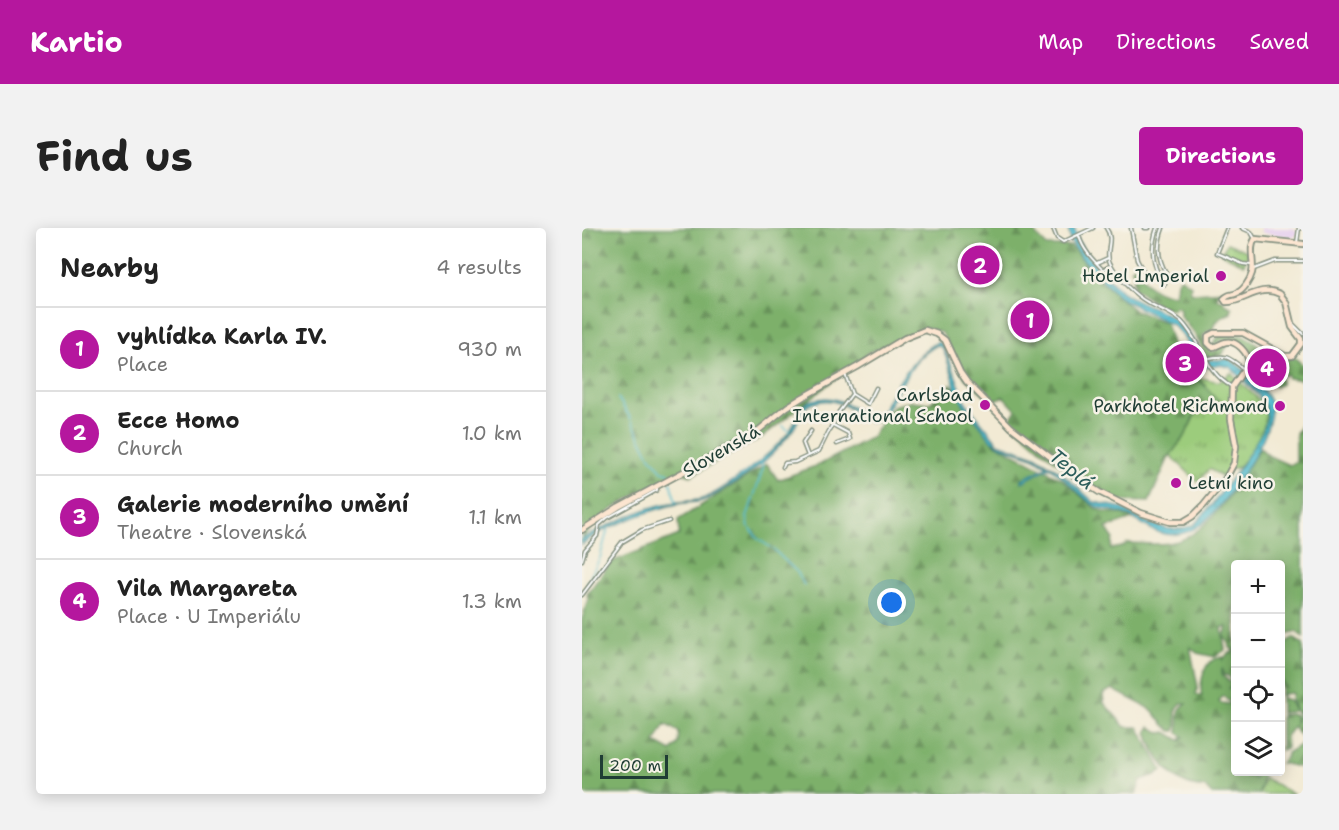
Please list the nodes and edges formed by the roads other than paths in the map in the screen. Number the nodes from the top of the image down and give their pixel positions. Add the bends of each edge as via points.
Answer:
1 (1053, 228) edge
2 (1093, 228) edge
3 (1106, 228) edge
4 (1131, 228) edge
5 (1145, 228) edge
6 (1149, 228) edge
7 (1157, 228) edge
8 (1163, 228) edge
9 (1227, 228) edge
10 (1242, 228) edge
11 (1299, 228) edge
12 (1078, 236) junction
13 (1255, 239) junction
14 (1300, 243) edge
15 (1152, 244) junction
16 (1158, 245) junction
17 (1108, 258) junction
18 (1302, 261) edge
19 (1096, 263) junction
20 (1112, 266) junction
21 (1253, 267) junction
22 (1143, 271) dead end
23 (1166, 273) dead end
24 (1165, 285) dead end
25 (1290, 322) junction
26 (1303, 334) edge
27 (1205, 360) junction
28 (1244, 371) junction
29 (845, 374) junction
30 (1232, 387) junction
31 (876, 388) dead end
32 (852, 394) junction
33 (833, 425) junction
34 (811, 431) dead end
35 (837, 444) dead end
36 (808, 456) junction
37 (783, 467) dead end
38 (657, 487) junction
39 (669, 521) dead end
40 (582, 530) edge
41 (582, 560) edge
42 (582, 595) edge

1 - 12 street via 1059,241
2 - 12 street
3 - 17 street via 1111,240
4 - 22 street
5 - 6 street
7 - 15 street
8 - 16 street
9 - 21 street via 1218,254
10 - 13 street
11 - 14 street
12 - 19 street
13 - 14 street
13 - 21 street
15 - 16 street
15 - 24 street via 1156,269
16 - 23 street
17 - 19 street
17 - 20 street
18 - 21 street via 1275,261
19 - 20 street via 1103,270
20 - 27 street via 1137,295 1174,316 1187,329
21 - 25 street via 1243,288 1226,296 1225,301 1277,292 1286,302
25 - 26 street
25 - 28 street via 1302,342 1290,357 1243,333 1209,334 1212,347 1231,342 1245,351 1250,363
27 - 28 street via 1230,357
27 - 30 street
28 - 30 street
29 - 30 street, Slovenská via 912,335 925,330 934,332 947,343 967,382 1022,436 1099,492 1141,513 1174,523 1199,511 1234,463
29 - 32 street
29 - 38 street, Slovenská via 786,408 754,434
31 - 32 street via 868,404
32 - 33 street
33 - 35 street via 848,433 850,439
33 - 36 street via 822,448
34 - 36 street via 803,443
36 - 37 street
38 - 40 street, Slovenská
38 - 41 street via 607,518 585,549
39 - 42 street via 627,538

